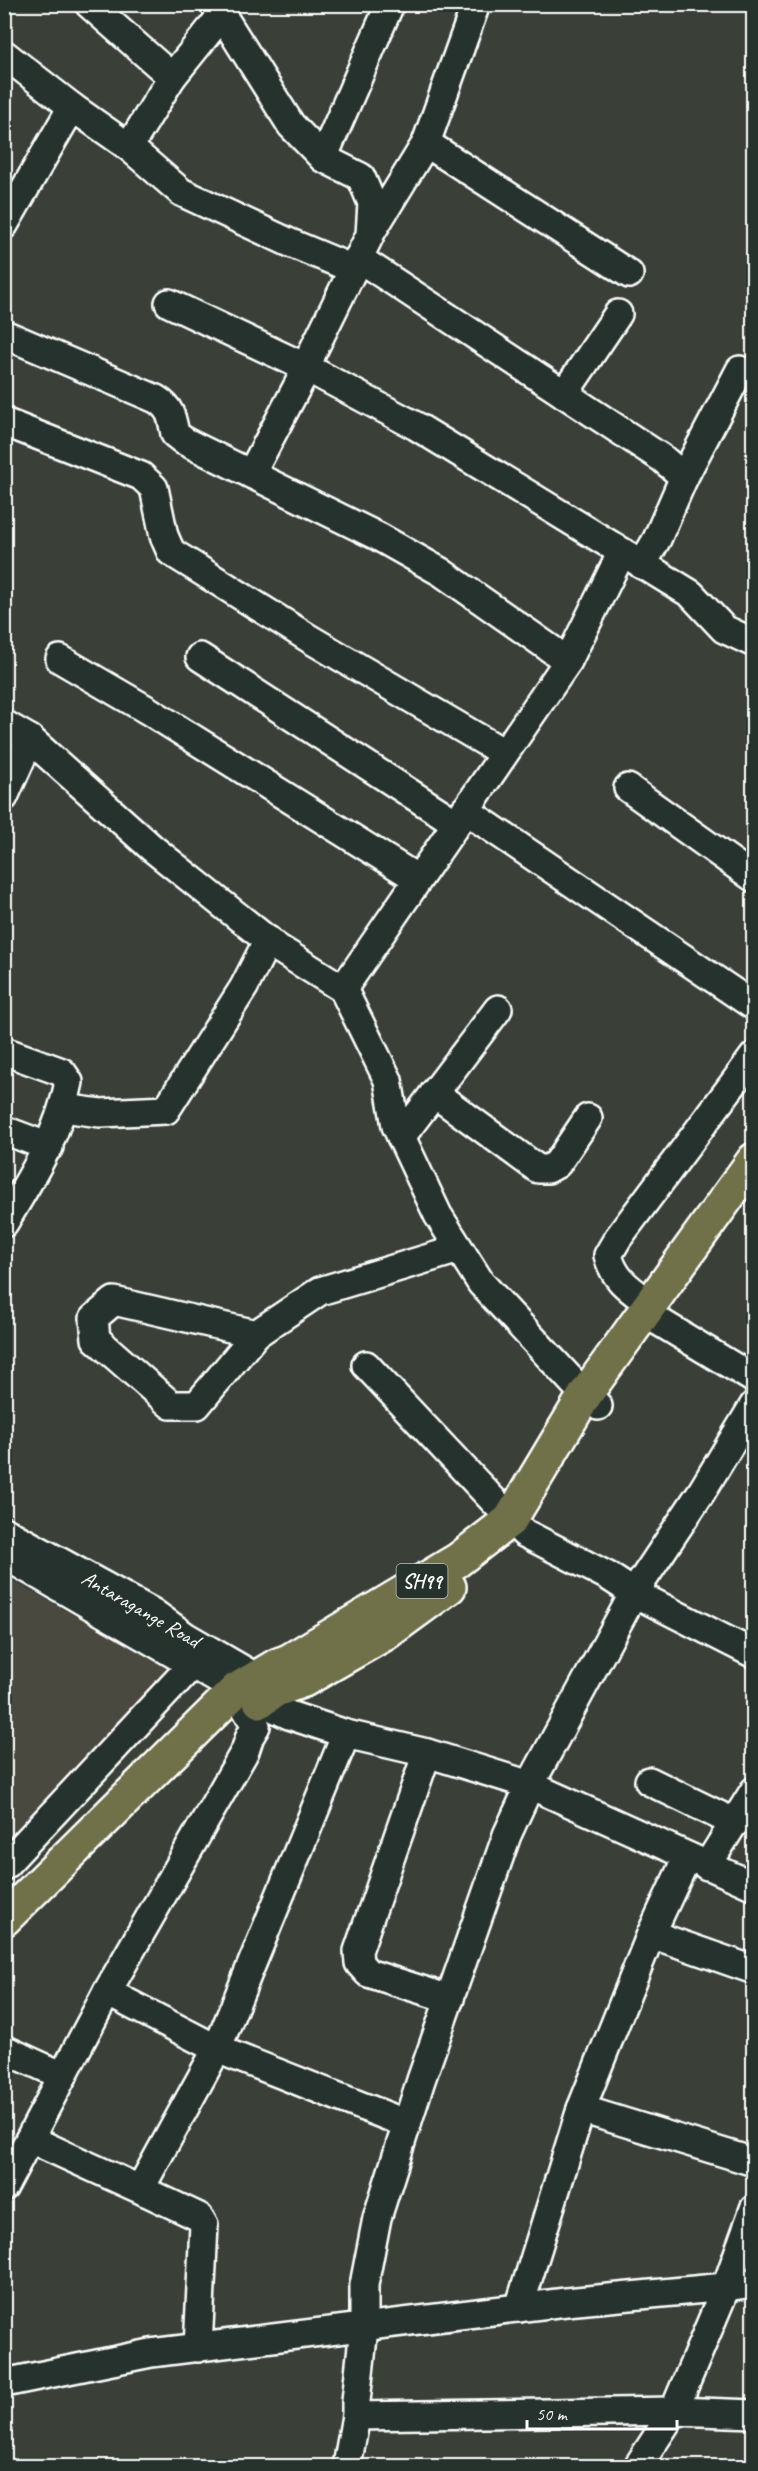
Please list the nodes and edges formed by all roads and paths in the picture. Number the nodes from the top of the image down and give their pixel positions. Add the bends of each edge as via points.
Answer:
1 (89, 4) edge
2 (390, 4) edge
3 (476, 4) edge
4 (218, 10) edge
5 (4, 54) edge
6 (172, 77) junction
7 (72, 107) junction
8 (426, 143) junction
9 (129, 147) junction
10 (323, 158) junction
11 (4, 225) edge
12 (370, 235) junction
13 (355, 264) junction
14 (629, 274) dead end
15 (169, 303) dead end
16 (618, 315) dead end
17 (4, 334) edge
18 (307, 368) junction
19 (740, 370) dead end
20 (564, 394) junction
21 (4, 422) edge
22 (251, 474) junction
23 (684, 477) junction
24 (632, 559) junction
25 (753, 643) edge
26 (200, 657) dead end
27 (60, 659) dead end
28 (568, 662) junction
29 (4, 724) edge
30 (30, 739) junction
31 (504, 753) junction
32 (628, 788) dead end
33 (4, 797) edge
34 (460, 817) junction
35 (753, 878) edge
36 (418, 879) junction
37 (268, 940) junction
38 (343, 989) junction
39 (753, 1006) edge
40 (498, 1009) dead end
41 (4, 1051) edge
42 (753, 1056) edge
43 (434, 1093) junction
44 (63, 1108) junction
45 (588, 1118) dead end
46 (4, 1130) edge
47 (401, 1137) junction
48 (49, 1147) junction
49 (753, 1160) edge
50 (753, 1194) edge
51 (7, 1212) edge
52 (459, 1249) junction
53 (654, 1312) junction
54 (256, 1334) junction
55 (366, 1365) dead end
56 (753, 1379) edge
57 (592, 1401) junction
58 (753, 1405) edge
59 (517, 1526) junction
60 (4, 1531) edge
61 (4, 1555) edge
62 (634, 1593) junction
63 (753, 1654) edge
64 (192, 1665) junction
65 (261, 1697) junction
66 (346, 1734) junction
67 (427, 1753) junction
68 (649, 1781) dead end
69 (530, 1785) junction
70 (753, 1791) edge
71 (735, 1823) junction
72 (697, 1862) junction
73 (4, 1866) edge
74 (753, 1886) edge
75 (4, 1920) edge
76 (651, 1934) junction
77 (4, 1943) edge
78 (753, 1970) edge
79 (107, 1992) junction
80 (450, 1998) junction
81 (4, 2049) edge
82 (217, 2049) junction
83 (63, 2076) junction
84 (581, 2109) junction
85 (407, 2124) junction
86 (30, 2139) junction
87 (753, 2162) edge
88 (4, 2187) edge
89 (146, 2192) junction
90 (753, 2209) edge
91 (753, 2283) edge
92 (726, 2288) junction
93 (519, 2308) junction
94 (364, 2328) junction
95 (198, 2348) junction
96 (4, 2383) edge
97 (674, 2411) junction
98 (753, 2414) edge
99 (356, 2416) junction
100 (347, 2466) edge
101 (638, 2466) edge

1 - 6 street
2 - 10 street
3 - 8 street
4 - 6 street
4 - 10 street via 291,125
5 - 7 street
6 - 9 street
7 - 9 street
7 - 11 street
8 - 12 street
8 - 14 street
9 - 13 street via 181,192 288,242
10 - 12 street via 361,177 372,203
12 - 13 street
13 - 18 street
13 - 20 street
15 - 18 street
16 - 20 street
17 - 22 street via 156,399 171,413 175,434
18 - 22 street
18 - 24 street via 416,426
19 - 23 street
20 - 23 street
21 - 31 street via 141,476 154,488 171,552
22 - 28 street via 380,537 441,572
23 - 24 street via 657,539
24 - 25 street via 691,594 724,628
24 - 28 street
26 - 34 street
27 - 36 street
28 - 31 street
29 - 30 street
30 - 33 street
30 - 37 street via 152,848
31 - 34 street
32 - 35 street
34 - 36 street
34 - 39 street
36 - 38 street
37 - 38 street
37 - 44 street via 244,987 166,1110 100,1113
38 - 47 street via 388,1080
40 - 43 street
41 - 44 street via 62,1072 69,1082
42 - 53 street via 608,1255 611,1270
43 - 45 street via 538,1168 548,1169 557,1164
43 - 47 street
44 - 48 street
46 - 48 street
47 - 52 street via 438,1215
48 - 51 street
49 - 53 main road, SH99
50 - 53 main road, SH99
52 - 54 street via 320,1292
52 - 57 street via 481,1283
53 - 56 street
53 - 57 main road, SH99
54 - 54 street via 196,1405 171,1405 96,1339 94,1318 114,1301
55 - 59 street
57 - 59 main road, SH99
58 - 62 street
59 - 62 street
59 - 65 main road, SH99 via 278,1665
60 - 65 street, Antaragange Road via 152,1612
61 - 64 street, Antaragange Road
62 - 63 street
62 - 69 street
64 - 65 street, Antaragange Road
64 - 73 street
65 - 66 street
65 - 75 main road, SH99
65 - 77 main road, SH99
65 - 79 street via 256,1726 245,1751
66 - 67 street
66 - 82 street
67 - 69 street
67 - 80 street via 358,1957 368,1973
68 - 71 street
69 - 72 street
69 - 80 street via 507,1835
70 - 71 street
71 - 72 street
72 - 74 street
72 - 76 street
76 - 78 street
76 - 84 street
79 - 82 street
79 - 83 street
80 - 85 street
81 - 83 street
82 - 85 street
82 - 89 street via 144,2182
83 - 86 street
84 - 87 street
84 - 93 street
85 - 94 street via 377,2217 364,2285
86 - 88 street
86 - 89 street
89 - 95 street via 200,2217 204,2225
90 - 92 street
91 - 92 street
92 - 93 street
92 - 97 street
93 - 94 street
94 - 95 street
94 - 99 street
95 - 96 street via 151,2353
97 - 98 street
97 - 99 street
97 - 101 street
99 - 100 street

